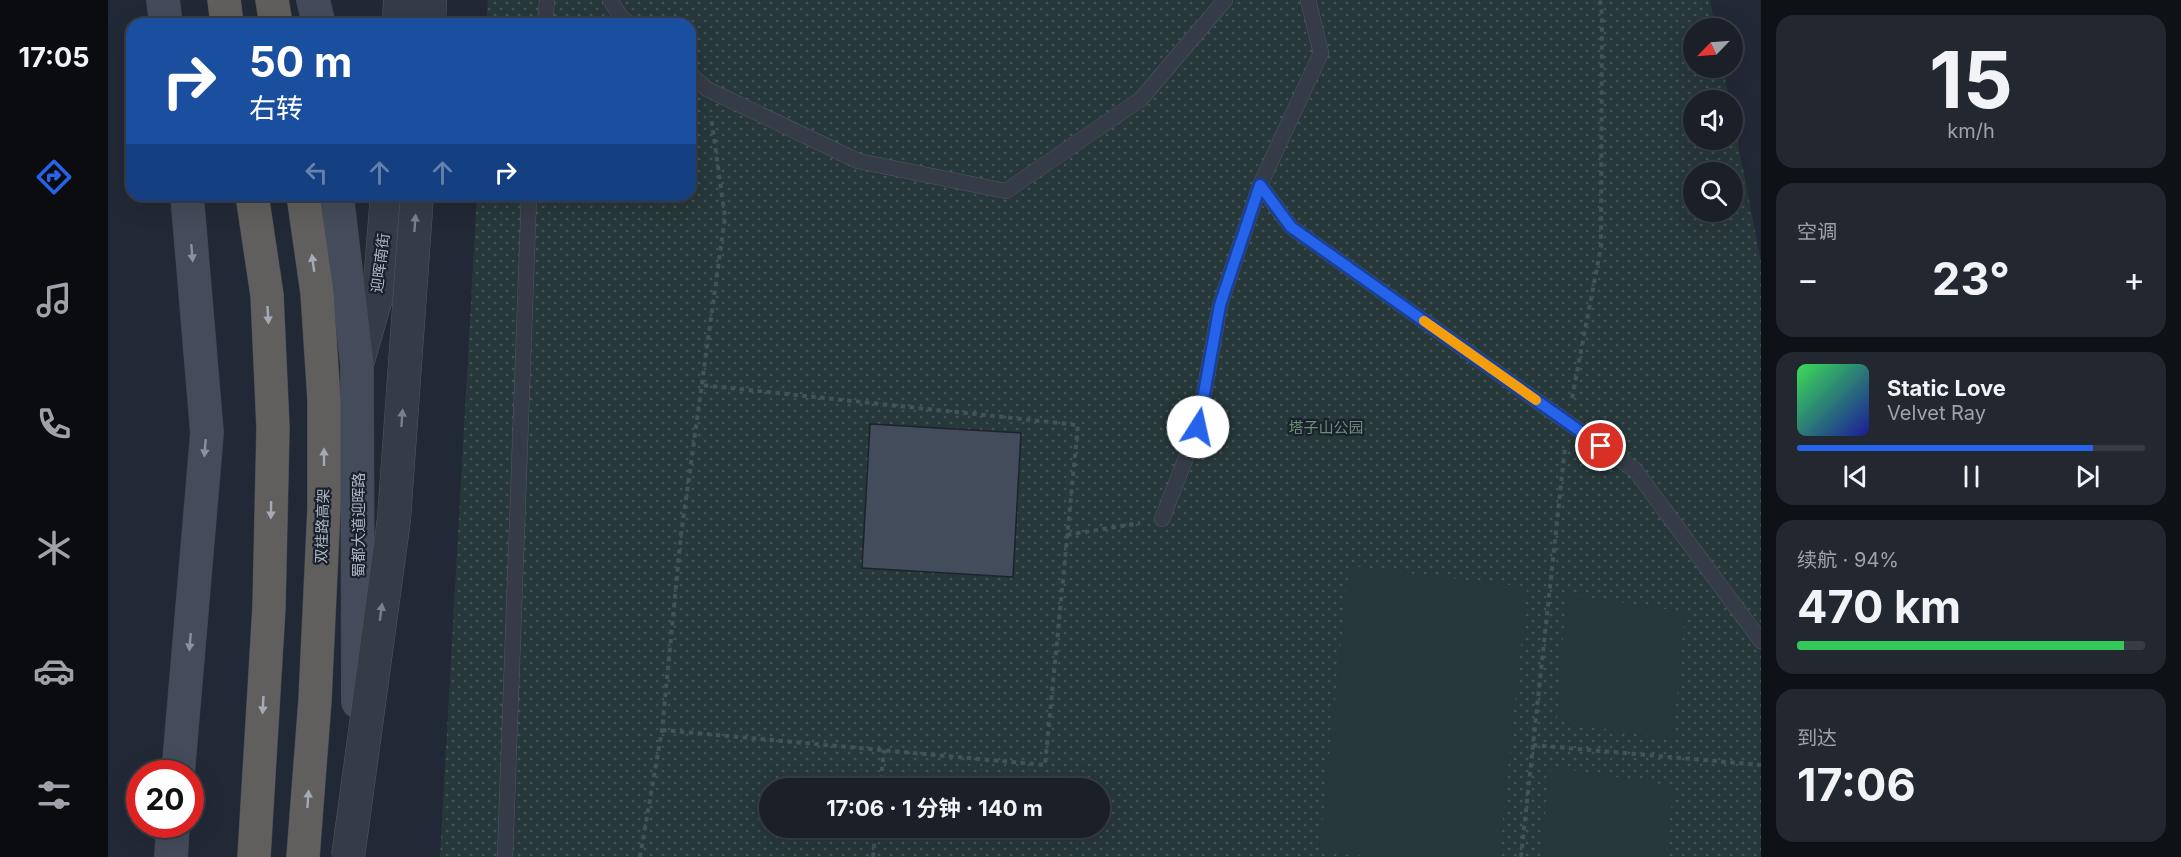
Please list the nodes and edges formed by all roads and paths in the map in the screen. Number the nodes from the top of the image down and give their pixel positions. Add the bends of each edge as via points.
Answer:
1 (163, 0) edge
2 (224, 0) edge
3 (272, 0) edge
4 (313, 0) edge
5 (400, 0) edge
6 (430, 0) edge
7 (547, 0) edge
8 (610, 0) edge
9 (1225, 0) edge
10 (1308, 0) edge
11 (1600, 0) edge
12 (165, 18) edge
13 (226, 18) edge
14 (275, 18) edge
15 (318, 18) edge
16 (399, 18) edge
17 (429, 18) edge
18 (546, 18) edge
19 (622, 18) edge
20 (696, 79) edge
21 (707, 89) junction
22 (1260, 185) junction
23 (188, 201) edge
24 (253, 201) edge
25 (304, 201) edge
26 (338, 201) edge
27 (387, 201) edge
28 (417, 201) edge
29 (529, 201) edge
30 (357, 364) junction
31 (702, 385) junction
32 (1568, 422) junction
33 (1162, 519) joint
34 (1067, 535) junction
35 (1761, 641) edge
36 (662, 730) junction
37 (1533, 745) junction
38 (884, 750) junction
39 (179, 760) edge
40 (1761, 765) edge
41 (881, 778) edge
42 (172, 838) edge
43 (875, 838) edge
44 (171, 857) edge
45 (254, 857) edge
46 (303, 857) edge
47 (348, 857) edge
48 (356, 857) edge
49 (505, 857) edge
50 (640, 857) edge
51 (873, 857) edge
52 (1521, 857) edge

1 - 12 main road
2 - 13 highway
3 - 14 highway
4 - 15 main road
5 - 16 street
6 - 17 street
7 - 18 lane
8 - 19 lane
9 - 21 lane via 1141,99 1006,190 858,161
10 - 22 lane via 1321,53
11 - 32 path via 1601,247
20 - 21 lane
21 - 31 path via 725,217
22 - 32 lane via 1291,227
22 - 33 lane via 1220,305 1198,427
23 -> 39 main road via 207,433
24 -> 45 highway via 267,295 273,428
46 -> 25 highway, 双桂路高架 via 324,508 324,400 317,293
26 - 30 main road, 蜀都大道迎晖路
27 - 30 street, 迎晖南街 via 380,284
47 -> 28 street, bridge via 394,519
29 - 49 lane
30 - 48 main road, 蜀都大道迎晖路
31 - 34 path via 1078,424
31 - 36 path via 681,535
32 - 35 lane via 1635,470
32 - 37 path
33 - 34 path
34 - 38 path via 1044,765
36 - 38 path
36 - 50 path
37 - 40 path
37 - 52 path
38 - 41 path
42 - 44 main road
43 - 51 path

